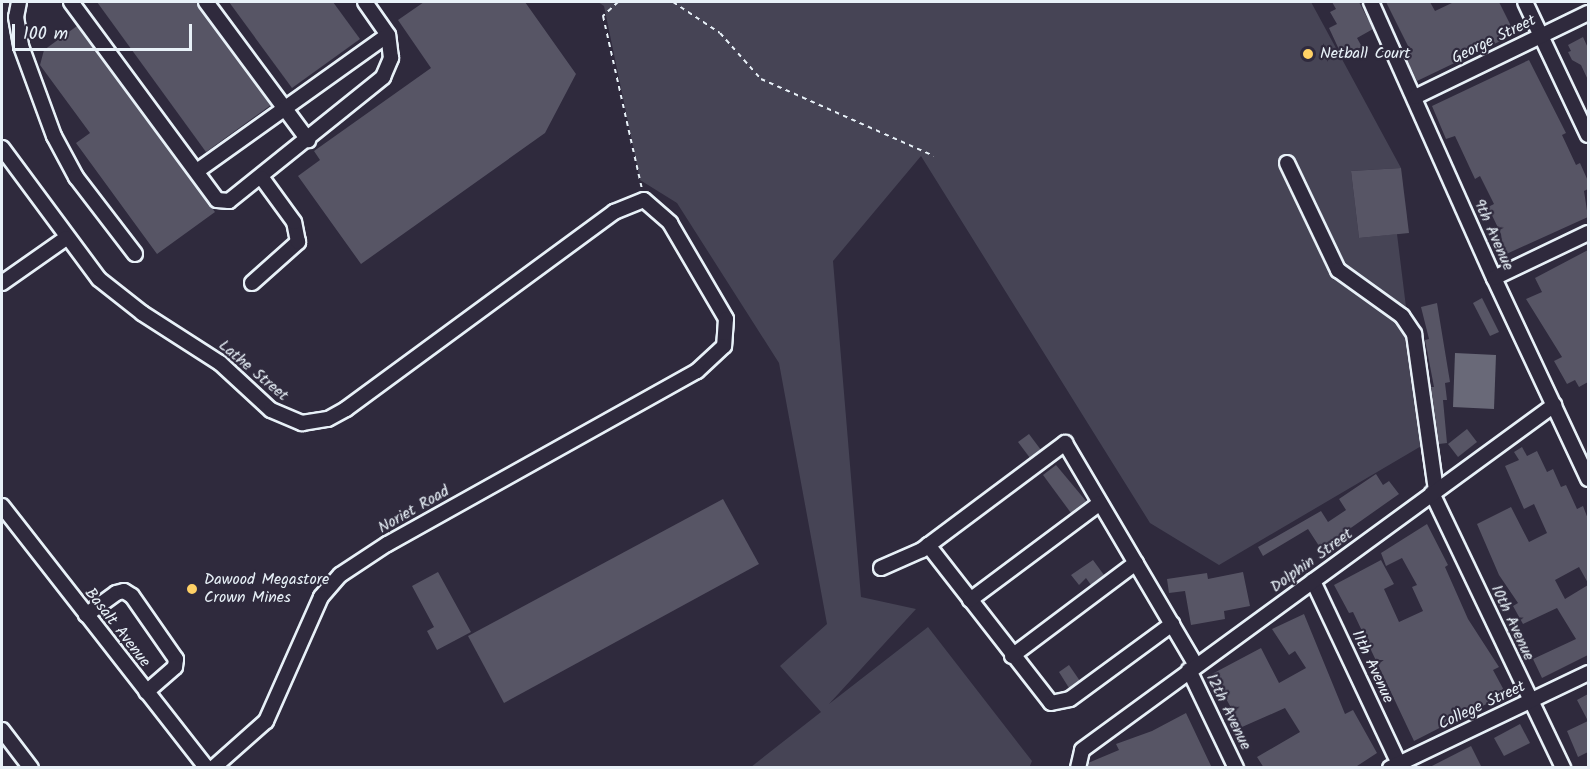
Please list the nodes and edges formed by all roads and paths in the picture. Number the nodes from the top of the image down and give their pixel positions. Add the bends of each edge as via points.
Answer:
1 (19, 2) edge
2 (71, 2) edge
3 (206, 2) edge
4 (365, 2) edge
5 (618, 2) edge
6 (673, 2) edge
7 (1371, 2) edge
8 (1525, 2) edge
9 (1588, 13) edge
10 (388, 35) junction
11 (1541, 36) junction
12 (1415, 97) junction
13 (285, 109) junction
14 (1588, 135) edge
15 (308, 140) junction
16 (2, 148) edge
17 (934, 156) dead end
18 (1287, 163) dead end
19 (197, 171) junction
20 (262, 178) junction
21 (644, 200) junction
22 (1588, 233) edge
23 (66, 238) junction
24 (135, 254) dead end
25 (1494, 278) junction
26 (2, 283) edge
27 (252, 283) dead end
28 (1554, 405) junction
29 (1584, 456) edge
30 (1588, 479) edge
31 (1434, 492) junction
32 (1100, 503) junction
33 (2, 506) edge
34 (928, 545) junction
35 (1136, 563) junction
36 (882, 568) dead end
37 (1313, 581) junction
38 (970, 600) junction
39 (86, 615) junction
40 (1172, 624) junction
41 (1012, 656) junction
42 (1193, 668) junction
43 (1588, 674) edge
44 (146, 692) junction
45 (1531, 701) junction
46 (2, 730) edge
47 (1397, 766) edge
48 (31, 768) edge
49 (207, 768) edge
50 (213, 768) edge
51 (1078, 768) edge
52 (1236, 768) edge
53 (1563, 768) edge

1 - 24 street via 16,17 21,46 54,136 76,177
2 - 19 street
3 - 13 street
4 - 10 street
5 - 21 path via 603,16
6 - 17 path via 720,33 761,79
7 - 12 street, 9th Avenue
8 - 11 street
9 - 11 street, George Street
10 - 13 street
10 - 15 street via 391,58 383,77
11 - 12 street, George Street
11 - 14 street
12 - 25 street, 9th Avenue
13 - 15 street
13 - 19 street
15 - 20 street
16 - 23 street, Lathe Street
18 - 31 street, 10th Avenue via 1338,270 1402,316 1414,334
19 - 20 street via 217,200 229,201
20 - 27 street via 294,222 298,242
21 - 23 street, Lathe Street via 614,212 346,409 316,423 302,423 271,410 220,363 120,297
21 - 50 street, Noriet Road via 670,223 726,319 724,346 712,361 387,544 340,575 321,597 266,721
22 - 25 street
23 - 26 street
25 - 28 street, 9th Avenue
28 - 29 street, 9th Avenue
28 - 31 street, Dolphin Street
29 - 30 street, 9th Avenue
31 - 37 street, Dolphin Street
31 - 45 street, 10th Avenue
32 - 34 street, 12th Avenue via 1065,443
32 - 35 street, 12th Avenue
32 - 38 street
33 - 39 street, Basalt Avenue
34 - 36 street
34 - 38 street
35 - 40 street, 12th Avenue
35 - 41 street
37 - 42 street, Dolphin Street
37 - 47 street, 11th Avenue
38 - 41 street
39 - 44 street, Basalt Avenue
39 - 44 street via 116,592 132,596 176,659 175,667
40 - 41 street via 1063,702 1045,699
40 - 42 street, 12th Avenue
42 - 51 street, Dolphin Street via 1090,745 1078,756
42 - 52 street, 12th Avenue
43 - 45 street, College Street
44 - 49 street, Basalt Avenue
45 - 47 street, College Street
45 - 53 street, 10th Avenue
46 - 48 street

